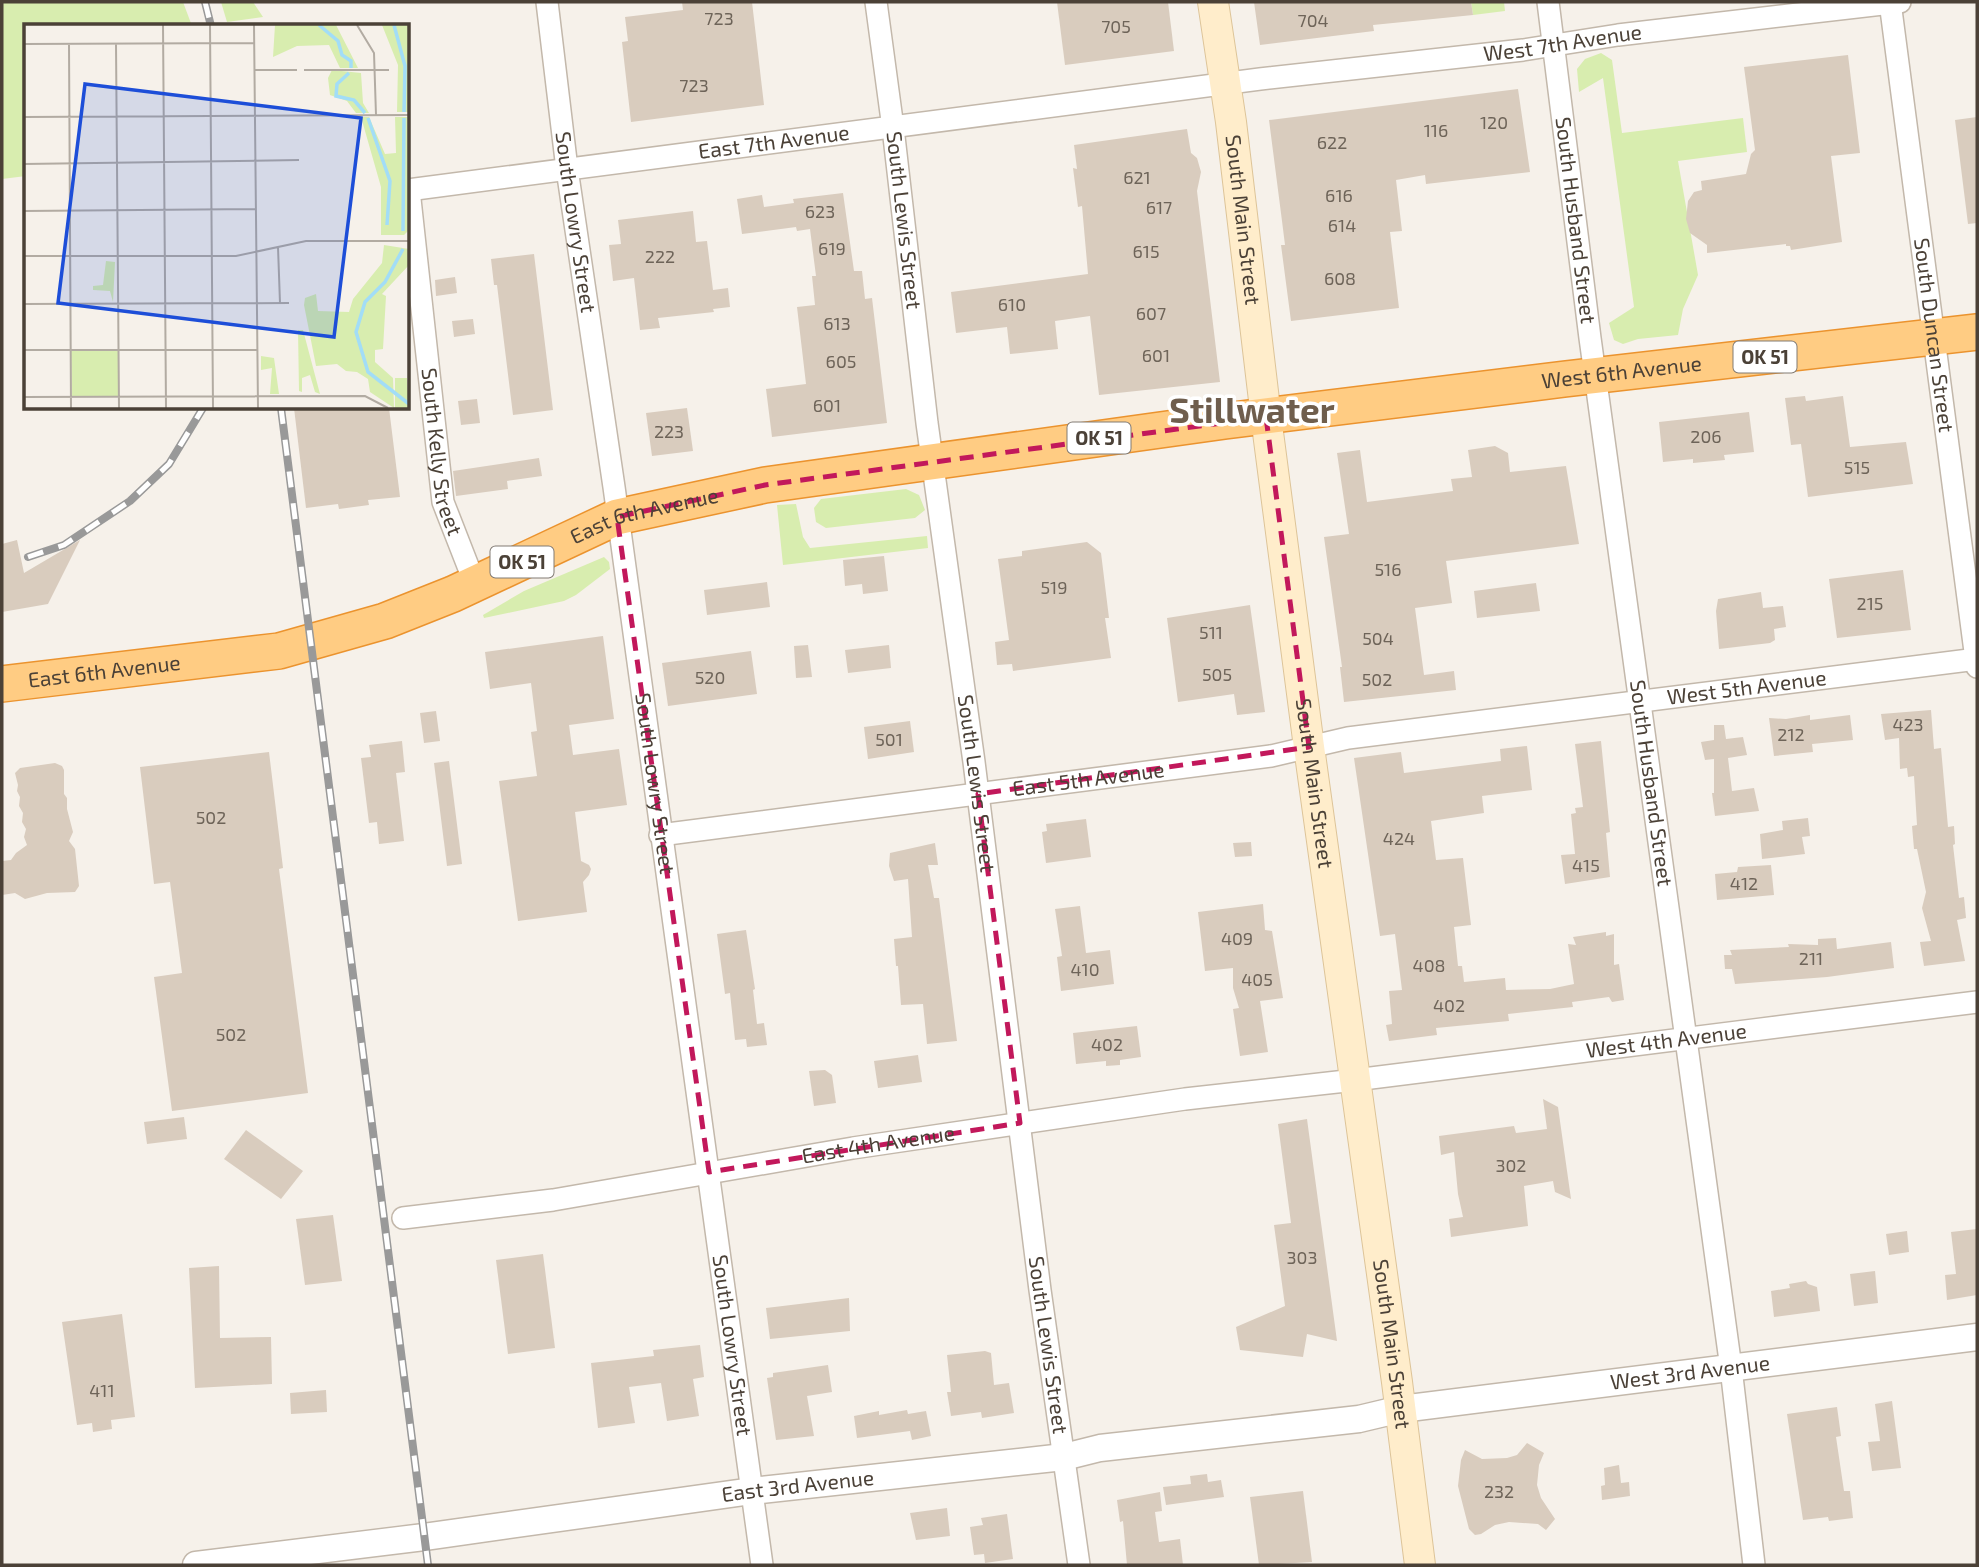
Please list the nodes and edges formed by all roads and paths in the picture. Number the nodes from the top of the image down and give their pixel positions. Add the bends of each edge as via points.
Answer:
1 (547, 2) edge
2 (876, 2) edge
3 (1213, 2) edge
4 (1548, 2) edge
5 (1894, 2) edge
6 (1555, 45) junction
7 (1224, 85) junction
8 (893, 128) junction
9 (566, 169) junction
10 (410, 190) edge
11 (410, 199) edge
12 (1977, 332) edge
13 (1934, 337) junction
14 (1596, 377) junction
15 (1266, 417) junction
16 (932, 462) junction
17 (617, 517) junction
18 (475, 584) junction
19 (1977, 662) edge
20 (2, 684) edge
21 (1639, 701) junction
22 (1308, 747) junction
23 (978, 794) junction
24 (660, 835) junction
25 (1977, 1002) edge
26 (1685, 1039) junction
27 (1355, 1080) junction
28 (1020, 1124) junction
29 (709, 1172) junction
30 (404, 1218) dead end
31 (1977, 1337) edge
32 (1731, 1368) junction
33 (1401, 1409) junction
34 (1064, 1457) junction
35 (752, 1491) junction
36 (196, 1565) edge
37 (762, 1565) edge
38 (1079, 1565) edge
39 (1420, 1565) edge
40 (1754, 1565) edge

1 - 9 street, South Lowry Street
2 - 8 street, South Lewis Street
3 - 7 main road, South Main Street
4 - 6 street, South Husband Street
5 - 6 street, West 7th Avenue
5 - 13 street, South Duncan Street
6 - 7 street, West 7th Avenue
6 - 14 street, South Husband Street
7 - 8 street, East 7th Avenue
7 - 15 main road, South Main Street
8 - 9 street, East 7th Avenue
8 - 16 street, South Lewis Street
9 - 10 street, East 7th Avenue
9 - 17 street, South Lowry Street
11 - 18 street, South Kelly Street via 443,502
12 - 13 highway, West 6th Avenue / OK 51
13 - 14 highway, West 6th Avenue / OK 51
13 - 19 street, South Duncan Street
14 - 15 highway, West 6th Avenue / OK 51
14 - 21 street, South Husband Street
15 - 16 highway, East 6th Avenue / OK 51
15 - 22 main road, South Main Street
16 - 17 highway, East 6th Avenue / OK 51 via 765,485
16 - 23 street, South Lewis Street
17 - 18 highway, East 6th Avenue / OK 51
17 - 24 street, South Lowry Street
18 - 20 highway, East 6th Avenue / OK 51 via 385,621 279,651
19 - 21 street, West 5th Avenue
21 - 22 street, West 5th Avenue
21 - 26 street, South Husband Street
22 - 23 street, East 5th Avenue
22 - 27 main road, South Main Street
23 - 24 street, East 5th Avenue
23 - 28 street, South Lewis Street
24 - 29 street, South Lowry Street
25 - 26 street, West 4th Avenue
26 - 27 street, West 4th Avenue
26 - 32 street, South Husband Street
27 - 28 street, East 4th Avenue via 1198,1097
27 - 33 main road, South Main Street
28 - 29 street, East 4th Avenue
28 - 34 street, South Lewis Street
29 - 30 street, East 4th Avenue via 553,1200
29 - 35 street, South Lowry Street
31 - 32 street, West 3rd Avenue
32 - 33 street, West 3rd Avenue
32 - 40 street, South Husband Street
33 - 34 street, East 3rd Avenue via 1359,1419 1100,1448
33 - 39 main road, South Main Street
34 - 35 street, East 3rd Avenue
34 - 38 street, South Lewis Street
35 - 36 street, East 3rd Avenue
35 - 37 street, South Lowry Street

